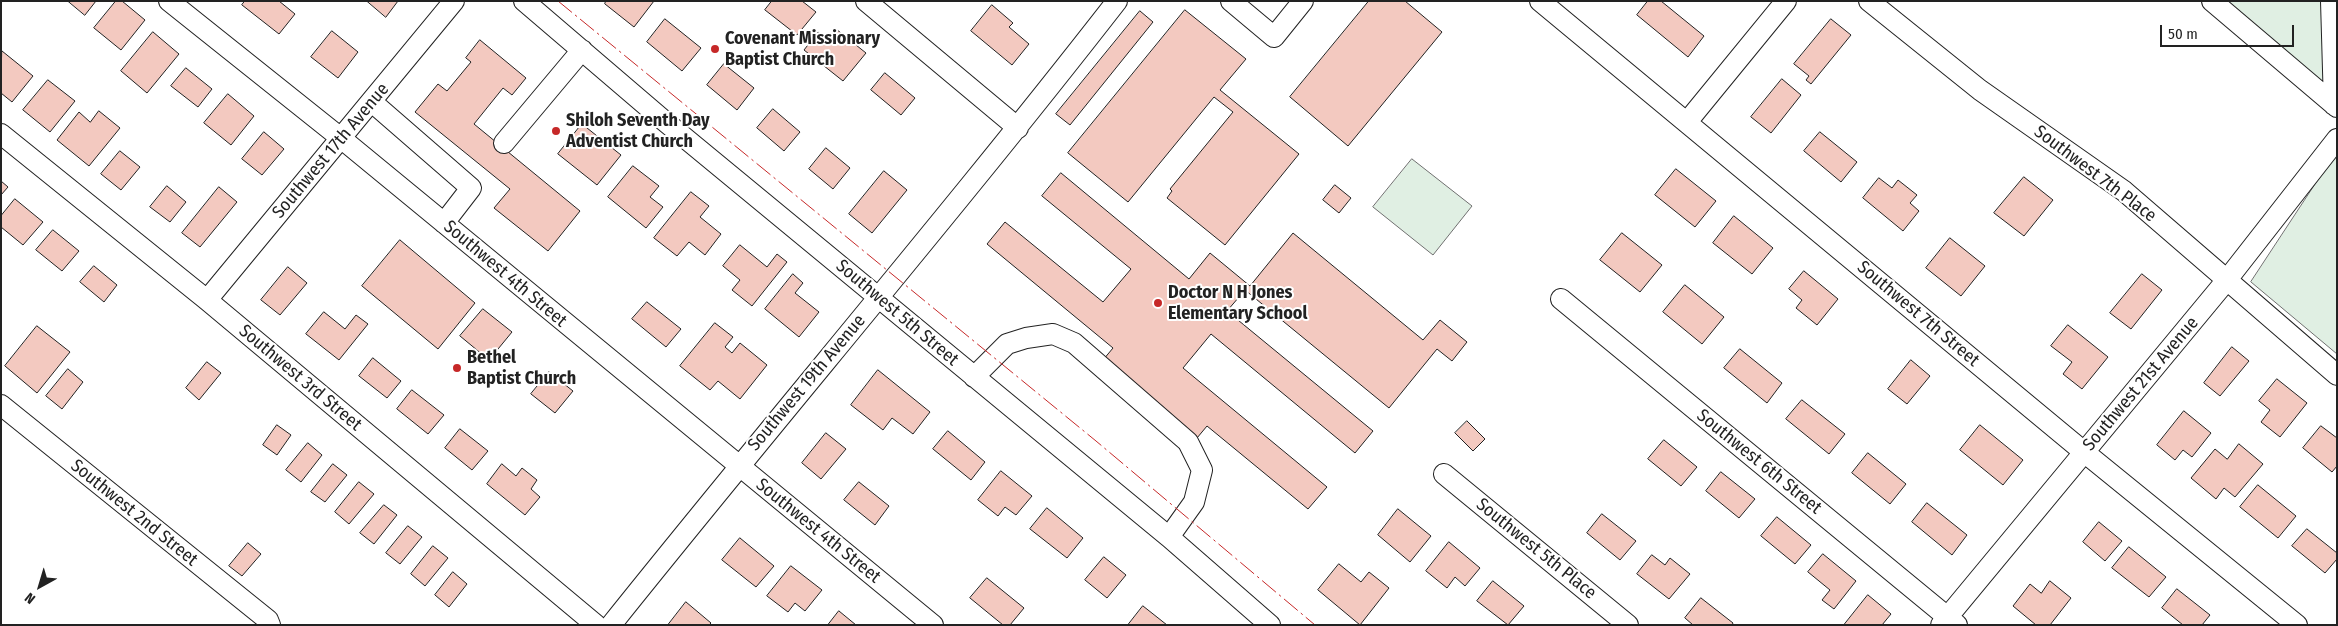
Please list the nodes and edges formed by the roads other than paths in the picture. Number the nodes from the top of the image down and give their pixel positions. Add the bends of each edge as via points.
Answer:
1 (169, 1) edge
2 (454, 1) edge
3 (524, 1) edge
4 (866, 1) edge
5 (1117, 1) edge
6 (1231, 1) edge
7 (1303, 1) edge
8 (1540, 1) edge
9 (1786, 1) edge
10 (1869, 1) edge
11 (2212, 1) edge
12 (2331, 1) edge
13 (582, 50) junction
14 (372, 102) junction
15 (2335, 106) edge
16 (1687, 122) junction
17 (1018, 128) junction
18 (1, 134) edge
19 (342, 139) junction
20 (2337, 139) edge
21 (504, 144) dead end
22 (444, 223) junction
23 (2226, 281) junction
24 (879, 298) junction
25 (1561, 299) dead end
26 (207, 300) junction
27 (2337, 375) edge
28 (974, 377) junction
29 (1, 406) edge
30 (2084, 452) junction
31 (738, 466) junction
32 (1444, 474) dead end
33 (1169, 538) junction
34 (269, 622) edge
35 (1949, 622) edge
36 (1267, 624) edge
37 (596, 625) edge
38 (611, 625) edge
39 (932, 625) edge
40 (1628, 625) edge
41 (2298, 625) edge

1 - 19 street, Southwest 4th Street
2 - 14 street, Southwest 17th Avenue
3 - 13 street, Southwest 5th Street
4 - 17 street
5 - 17 street, Southwest 19th Avenue
6 - 7 street via 1274,36
8 - 16 street, Southwest 7th Street
9 - 16 street
10 - 23 street, Southwest 7th Place via 1980,90 2124,191
11 - 15 street
12 - 15 street
13 - 21 street
13 - 24 street, Southwest 5th Street
14 - 19 street, Southwest 17th Avenue
14 - 22 street via 471,188
16 - 30 street, Southwest 7th Street
17 - 24 street, Southwest 19th Avenue
18 - 26 street, Southwest 3rd Street
19 - 22 street, Southwest 4th Street
19 - 26 street, Southwest 17th Avenue
20 - 23 street, Southwest 21st Avenue
22 - 31 street, Southwest 4th Street
23 - 27 street, Southwest 7th Place
23 - 30 street, Southwest 21st Avenue
24 - 28 street, Southwest 5th Street
24 - 31 street, Southwest 19th Avenue
25 - 35 street, Southwest 6th Street
26 - 37 street, Southwest 3rd Street
28 - 33 street, Southwest 5th Street
28 - 33 street via 1007,344 1053,334 1074,343 1188,442 1202,470 1194,502
29 - 34 street, Southwest 2nd Street
30 - 35 street, Southwest 21st Avenue
30 - 41 street, Southwest 7th Street
31 - 38 street, Southwest 19th Avenue
31 - 39 street, Southwest 4th Street
32 - 40 street, Southwest 5th Place
33 - 36 street, Southwest 5th Street

